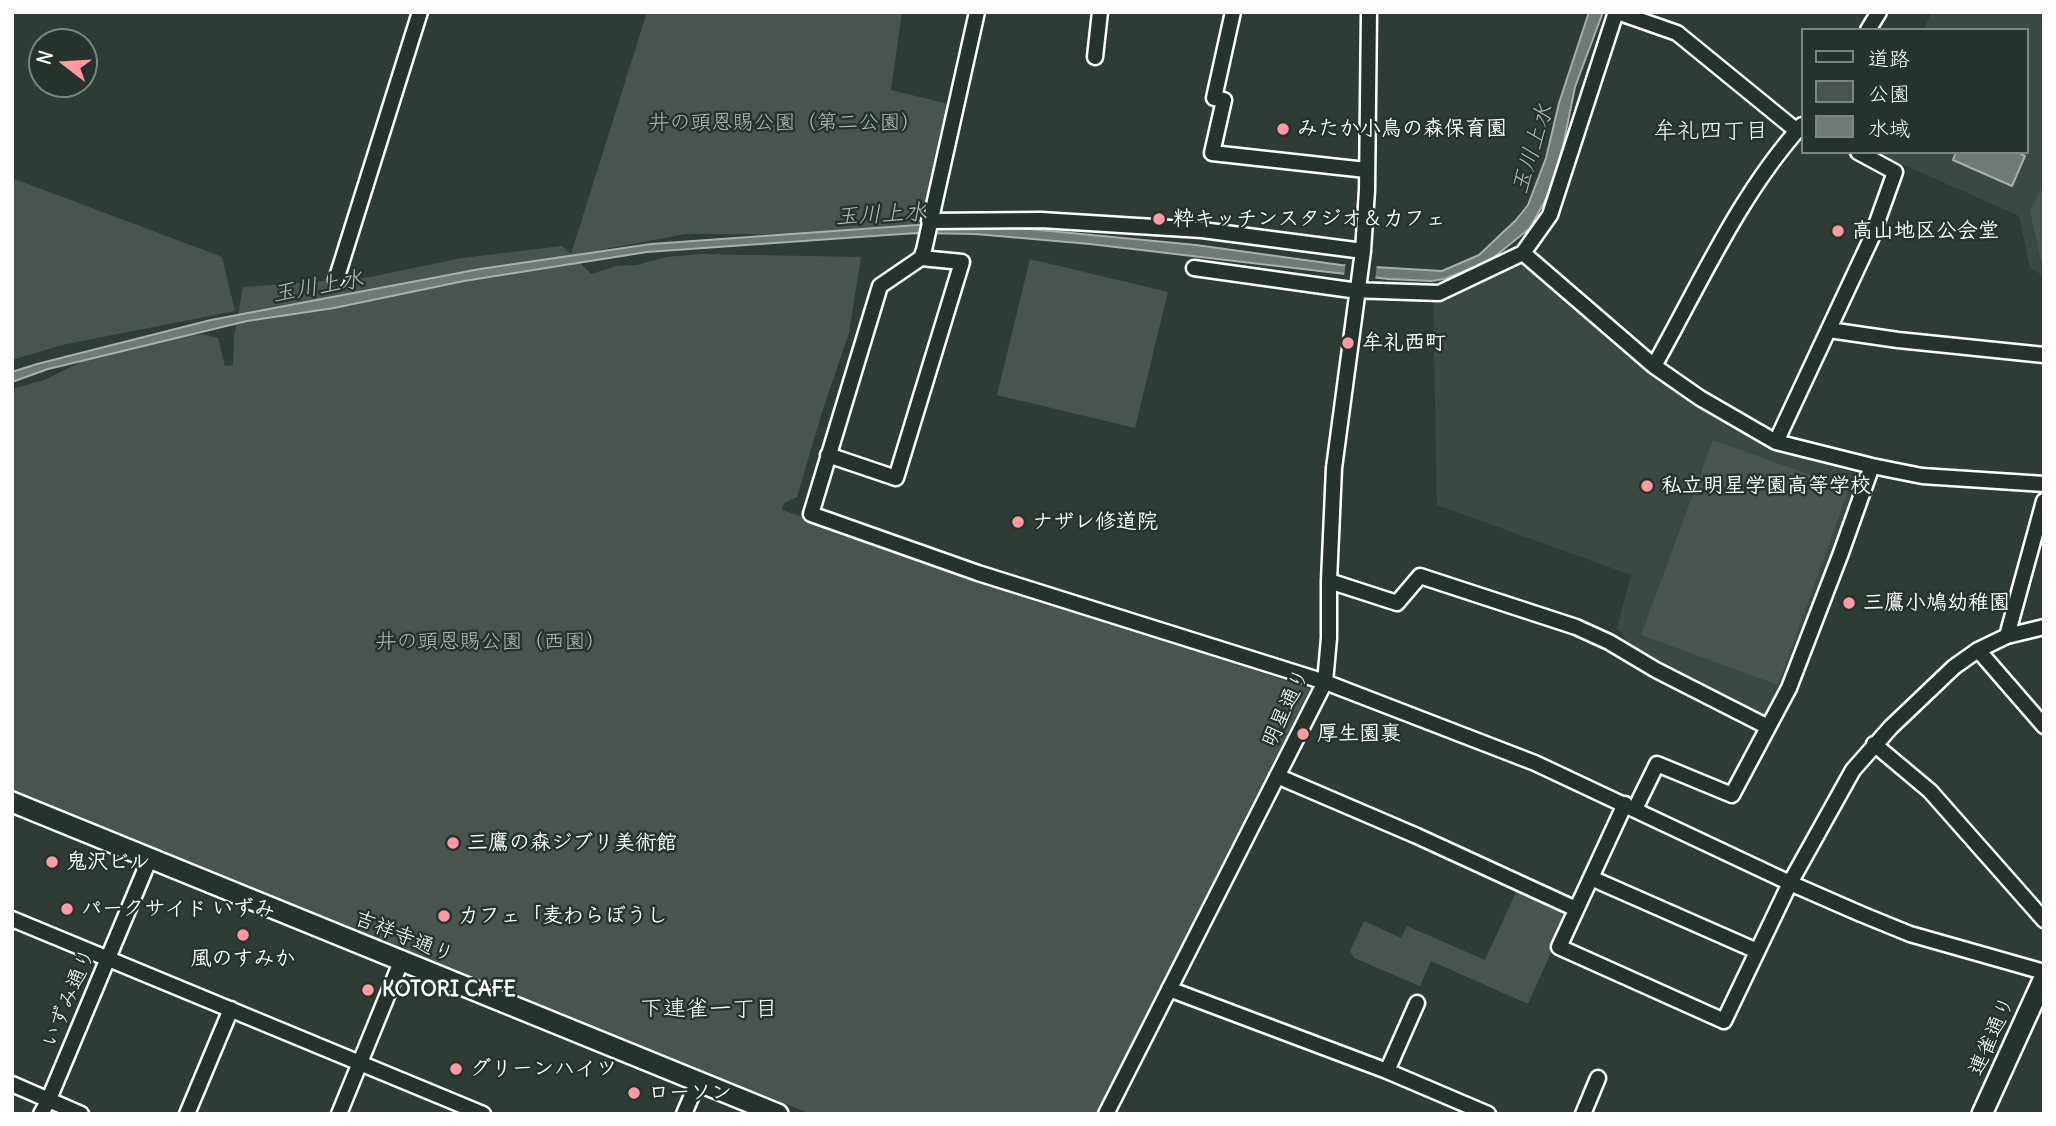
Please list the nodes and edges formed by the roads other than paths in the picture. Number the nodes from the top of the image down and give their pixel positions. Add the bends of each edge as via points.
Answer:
1 (420, 12) edge
2 (977, 12) edge
3 (1100, 12) edge
4 (1233, 12) edge
5 (1369, 12) edge
6 (1617, 12) edge
7 (1879, 12) edge
8 (1869, 28) edge
9 (1095, 57) dead end
10 (1800, 128) edge
11 (1862, 154) edge
12 (1366, 170) junction
13 (929, 224) junction
14 (1523, 253) junction
15 (922, 254) junction
16 (1363, 256) junction
17 (1194, 268) dead end
18 (336, 280) dead end
19 (1360, 285) junction
20 (1829, 330) junction
21 (2044, 355) edge
22 (1654, 366) junction
23 (1776, 442) junction
24 (828, 455) junction
25 (1872, 466) junction
26 (2044, 484) edge
27 (2044, 501) edge
28 (2037, 551) edge
29 (1329, 582) junction
30 (2044, 627) edge
31 (2007, 636) junction
32 (1978, 650) junction
33 (1325, 682) junction
34 (2044, 726) edge
35 (1768, 727) junction
36 (1874, 744) junction
37 (1277, 776) junction
38 (12, 802) edge
39 (1630, 807) junction
40 (150, 858) junction
41 (1591, 878) junction
42 (1790, 883) junction
43 (1576, 909) junction
44 (12, 919) edge
45 (2044, 920) edge
46 (1757, 951) junction
47 (108, 960) junction
48 (401, 962) junction
49 (2044, 972) edge
50 (2044, 978) edge
51 (1169, 989) junction
52 (1417, 1003) dead end
53 (231, 1009) junction
54 (360, 1063) junction
55 (1387, 1071) junction
56 (1598, 1078) dead end
57 (698, 1081) junction
58 (12, 1084) edge
59 (49, 1099) junction
60 (41, 1114) edge
61 (81, 1114) edge
62 (187, 1114) edge
63 (339, 1114) edge
64 (482, 1114) edge
65 (684, 1114) edge
66 (778, 1114) edge
67 (1106, 1114) edge
68 (1488, 1114) edge
69 (1583, 1114) edge
70 (1982, 1114) edge

1 - 18 street
2 - 13 street
3 - 9 street
4 - 12 street via 1214,98 1224,100 1212,153
5 - 12 street
6 - 10 street via 1677,33
6 - 14 street via 1549,215
7 - 8 street
10 - 22 street via 1748,195
11 - 20 street via 1895,172 1871,239
12 - 16 street
13 - 15 street
13 - 16 street via 1041,220 1202,230
14 - 19 street via 1439,293
14 - 22 street
15 - 24 street via 880,286
15 - 24 street via 961,262 896,478
16 - 19 street, 明星通り
17 - 19 street
19 - 29 street, 明星通り via 1334,468
20 - 21 street
20 - 23 street
22 - 23 street
23 - 25 street
24 - 33 street via 811,514 978,573
25 - 26 street via 1922,476
25 - 35 street via 1794,676
27 - 28 street
28 - 31 street
29 - 33 street, 明星通り
29 - 35 street via 1397,603 1420,576 1517,607 1609,642
30 - 31 street
31 - 32 street
32 - 34 street
32 - 36 street
33 - 37 street, 明星通り
33 - 39 street via 1535,763
35 - 39 street via 1732,795 1657,764
36 - 42 street via 1853,770
36 - 45 street via 1930,792
37 - 43 street
37 - 51 street, 明星通り
38 - 40 main road, 吉祥寺通り
39 - 41 street
39 - 42 street
40 - 47 street, いずみ通り
40 - 48 main road, 吉祥寺通り
41 - 43 street
41 - 46 street
42 - 46 street
42 - 49 street via 1910,934
43 - 46 street via 1559,947 1724,1021
44 - 47 street
47 - 53 street
47 - 59 street, いずみ通り
48 - 54 street
48 - 57 main road, 吉祥寺通り
50 - 70 main road, 連雀通り
51 - 55 street
51 - 67 street, 明星通り
52 - 55 street
53 - 54 street
53 - 62 street
54 - 63 street
54 - 64 street
55 - 68 street
56 - 69 street
57 - 65 street
57 - 66 main road, 吉祥寺通り
58 - 59 street
59 - 60 street, いずみ通り
59 - 61 street

